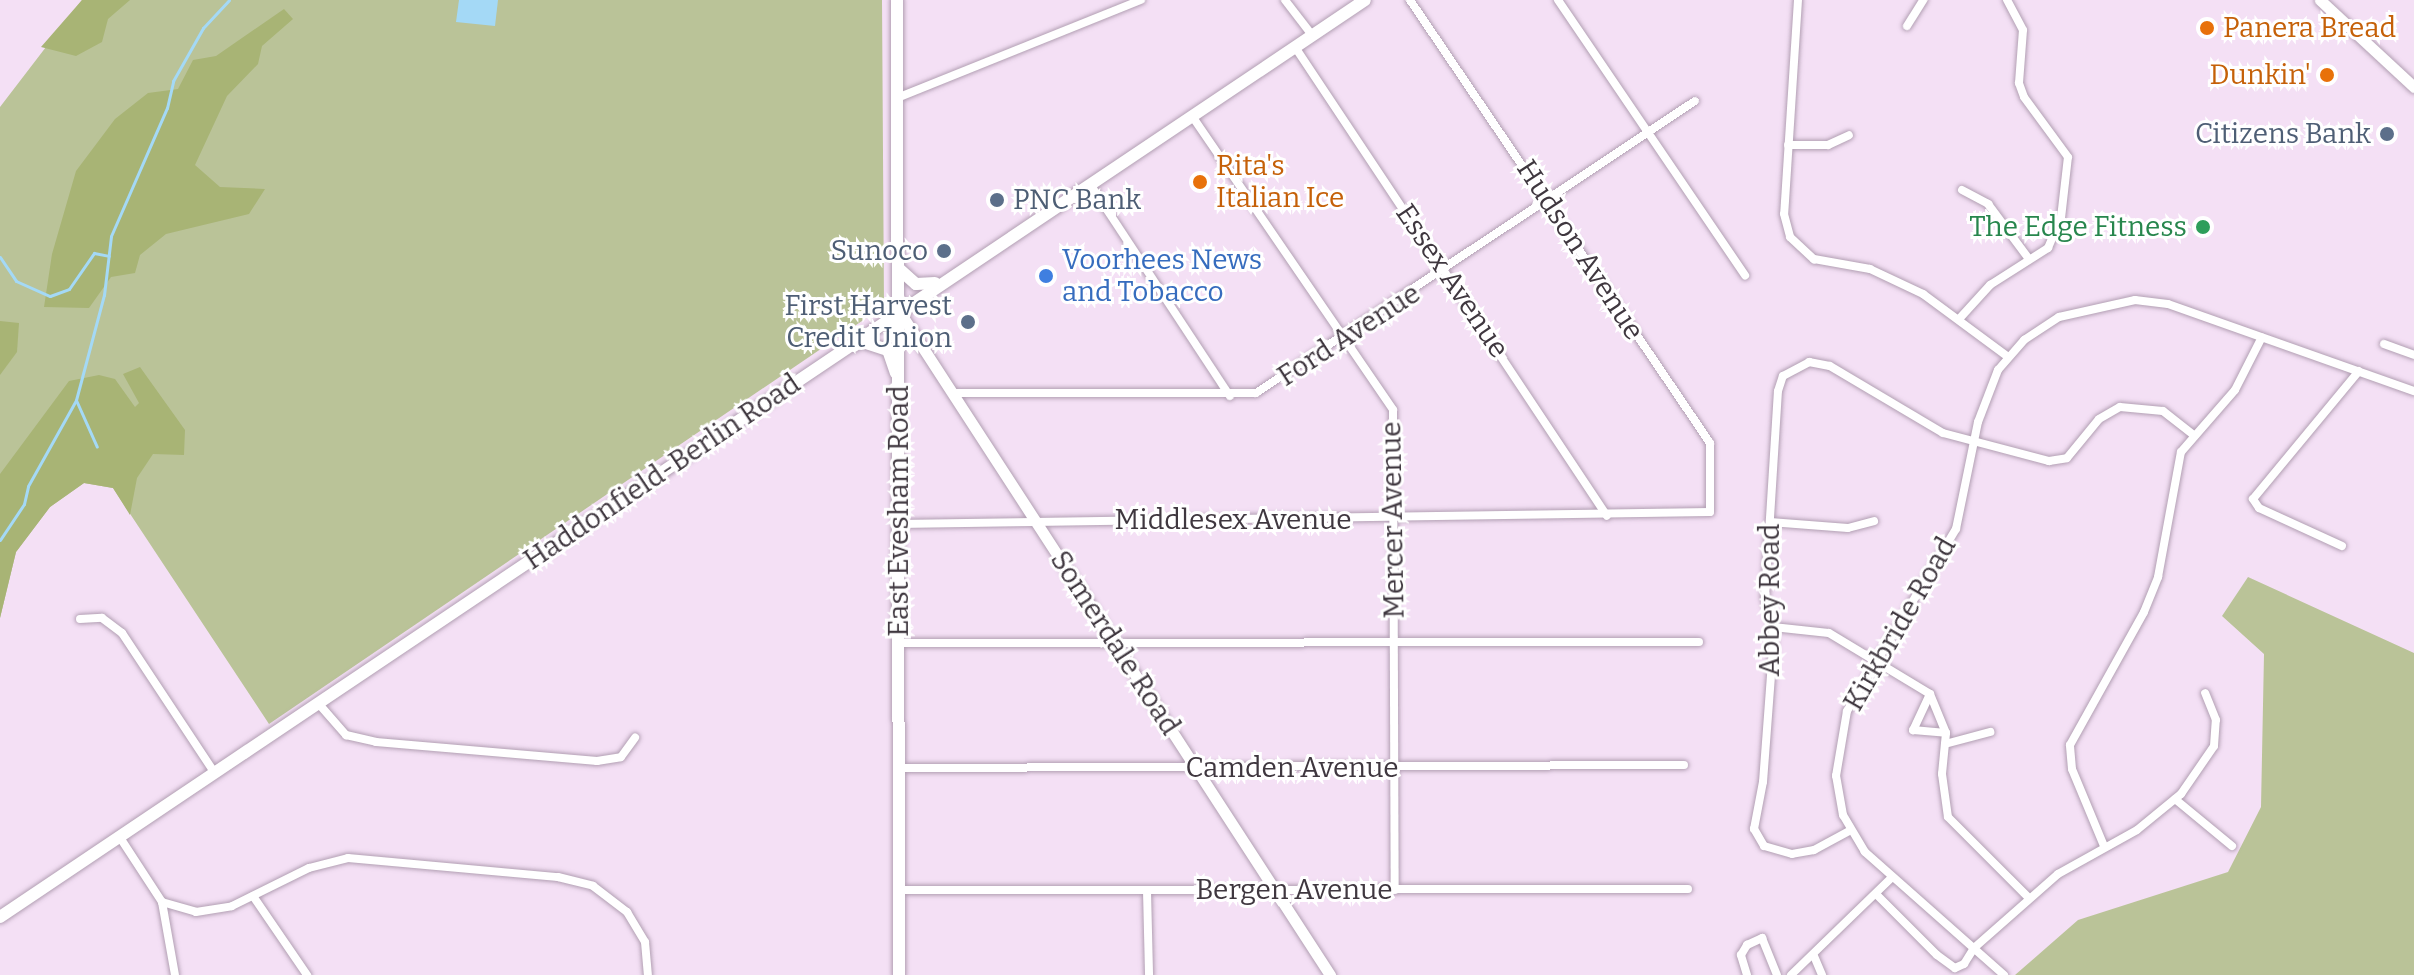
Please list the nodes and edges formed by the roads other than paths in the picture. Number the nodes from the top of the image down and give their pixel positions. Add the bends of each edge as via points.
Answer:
1 (897, 0) edge
2 (1141, 0) edge
3 (1285, 0) edge
4 (1365, 0) edge
5 (1410, 0) edge
6 (1558, 0) edge
7 (1798, 0) edge
8 (1923, 0) edge
9 (2007, 0) edge
10 (2320, 0) edge
11 (1907, 26) dead end
12 (1312, 35) junction
13 (1295, 47) junction
14 (2414, 87) edge
15 (897, 98) junction
16 (1695, 101) dead end
17 (1192, 116) junction
18 (1650, 134) junction
19 (1849, 135) dead end
20 (1788, 145) junction
21 (1090, 184) junction
22 (1962, 190) dead end
23 (1548, 202) junction
24 (2029, 259) junction
25 (898, 268) junction
26 (1445, 271) junction
27 (1745, 275) dead end
28 (943, 282) junction
29 (899, 311) junction
30 (1960, 318) junction
31 (2262, 337) junction
32 (1344, 339) junction
33 (2384, 344) dead end
34 (848, 346) junction
35 (2414, 355) edge
36 (2008, 357) junction
37 (2359, 371) junction
38 (899, 380) junction
39 (2414, 391) edge
40 (955, 393) junction
41 (1230, 396) junction
42 (2192, 434) junction
43 (1975, 439) junction
44 (1710, 512) joint
45 (1607, 516) junction
46 (1036, 519) junction
47 (1395, 520) junction
48 (1874, 521) dead end
49 (1770, 522) junction
50 (898, 524) junction
51 (2342, 546) dead end
52 (80, 619) dead end
53 (1773, 627) junction
54 (1699, 642) dead end
55 (899, 643) junction
56 (1115, 643) junction
57 (1396, 644) junction
58 (1877, 659) junction
59 (2205, 693) dead end
60 (1930, 694) junction
61 (318, 703) junction
62 (1990, 732) dead end
63 (1946, 733) junction
64 (635, 738) dead end
65 (1945, 744) junction
66 (1684, 765) dead end
67 (1397, 767) junction
68 (900, 768) junction
69 (1196, 768) junction
70 (214, 772) junction
71 (2175, 799) junction
72 (1851, 830) junction
73 (119, 836) junction
74 (2104, 846) junction
75 (2232, 846) dead end
76 (1891, 878) junction
77 (1688, 889) dead end
78 (900, 890) junction
79 (1395, 890) junction
80 (1147, 891) junction
81 (1275, 892) junction
82 (1876, 894) junction
83 (253, 896) junction
84 (2029, 898) junction
85 (162, 902) junction
86 (0, 917) edge
87 (1974, 948) junction
88 (1814, 956) junction
89 (175, 975) edge
90 (307, 975) edge
91 (648, 975) edge
92 (899, 975) edge
93 (1149, 975) edge
94 (1330, 975) edge
95 (1747, 975) edge
96 (1777, 975) edge
97 (1791, 975) edge
98 (1822, 975) edge
99 (2004, 975) edge

1 - 15 main road, East Evesham Road
2 - 15 street
3 - 12 street
4 - 12 main road, Haddonfield-Berlin Road
5 - 23 street, Hudson Avenue
6 - 18 street
7 - 20 street
8 - 11 street
9 - 24 street via 2023,30 2019,67 2024,97 2065,150 2069,165 2058,232 2048,248
10 - 14 main road
12 - 13 main road, Haddonfield-Berlin Road
13 - 17 main road, Haddonfield-Berlin Road
13 - 26 street, Essex Avenue
15 - 25 main road, East Evesham Road
16 - 18 street, Ford Avenue
17 - 21 main road, Haddonfield-Berlin Road
17 - 32 street, Mercer Avenue
18 - 23 street, Ford Avenue
18 - 27 street
19 - 20 street via 1828,145
20 - 30 street via 1784,214 1795,245 1822,262 1888,275
21 - 28 main road, Haddonfield-Berlin Road
21 - 41 street
22 - 24 street via 1988,204
23 - 26 street, Ford Avenue
23 - 44 street, Hudson Avenue via 1710,443
24 - 30 street via 1990,285
25 - 28 main road via 916,284
25 - 29 main road, East Evesham Road
26 - 32 street, Ford Avenue
26 - 45 street, Essex Avenue
28 - 29 main road, Haddonfield-Berlin Road
29 - 34 main road, Haddonfield-Berlin Road
29 - 38 main road, East Evesham Road
29 - 40 main road, Somerdale Road
30 - 36 street
31 - 36 street via 2168,304 2117,301 2059,317
31 - 37 street
31 - 42 street via 2235,390
32 - 41 street, Ford Avenue via 1269,387
32 - 47 street, Mercer Avenue via 1393,410
33 - 35 street
34 - 38 main road via 860,341 888,350
34 - 61 main road, Haddonfield-Berlin Road
36 - 43 street, Kirkbride Road via 1991,384
37 - 39 street
37 - 51 street via 2253,499 2259,508
38 - 50 main road, East Evesham Road
40 - 41 street, Ford Avenue
40 - 46 main road, Somerdale Road
42 - 43 street via 2163,411 2134,406 2109,411 2067,458 2057,461
42 - 74 street via 2176,464 2160,564 2144,612 2070,745 2072,769
43 - 49 street, Abbey Road via 1943,433 1830,366 1799,365 1783,376 1778,391
43 - 58 street, Kirkbride Road via 1956,529
44 - 45 street, Middlesex Avenue
45 - 47 street, Middlesex Avenue
46 - 47 street, Middlesex Avenue
46 - 50 street, Middlesex Avenue
46 - 56 main road, Somerdale Road
47 - 57 street, Mercer Avenue
48 - 49 street via 1848,528
49 - 53 street, Abbey Road via 1765,597
50 - 55 main road, East Evesham Road
52 - 70 street via 102,618 122,633
53 - 58 street via 1829,633
53 - 72 street, Abbey Road via 1762,793 1754,829 1764,846 1792,854 1814,850
54 - 57 street
55 - 56 street
55 - 68 main road, East Evesham Road
56 - 57 street
56 - 69 main road, Somerdale Road
57 - 67 street, Mercer Avenue
58 - 60 street
58 - 72 street, Kirkbride Road via 1847,711 1838,744 1838,789
59 - 71 street via 2216,720 2214,746
60 - 63 street
60 - 63 street via 1913,730
61 - 64 street via 346,735 376,742 597,761 621,757
61 - 70 main road, Haddonfield-Berlin Road
62 - 65 street
63 - 65 street
65 - 84 street via 1942,774 1948,817
66 - 67 street, Camden Avenue
67 - 69 street, Camden Avenue
67 - 79 street, Mercer Avenue
68 - 69 street, Camden Avenue
68 - 78 main road, East Evesham Road
69 - 81 main road, Somerdale Road
70 - 73 main road, Haddonfield-Berlin Road
71 - 74 street via 2137,830
71 - 75 street
72 - 76 street, Kirkbride Road
73 - 85 street
73 - 86 main road, Haddonfield-Berlin Road
74 - 84 street
76 - 82 street
76 - 87 street, Kirkbride Road
77 - 79 street, Bergen Avenue
78 - 80 street, Bergen Avenue
78 - 92 main road, East Evesham Road
79 - 81 street, Bergen Avenue
80 - 81 street, Bergen Avenue
80 - 93 street
81 - 94 main road, Somerdale Road
82 - 87 street via 1955,968
82 - 88 street
83 - 85 street via 196,912
83 - 90 street
83 - 91 street via 309,868 348,858 575,880 613,899 640,929
84 - 87 street
85 - 89 street
87 - 99 street, Kirkbride Road
88 - 97 street
88 - 98 street
95 - 96 street via 1741,955 1748,943 1762,938

